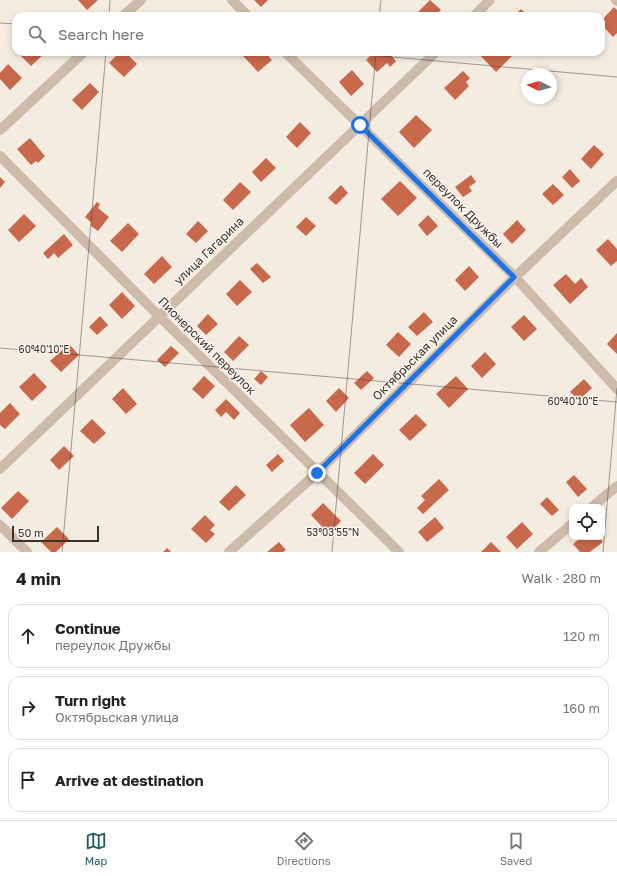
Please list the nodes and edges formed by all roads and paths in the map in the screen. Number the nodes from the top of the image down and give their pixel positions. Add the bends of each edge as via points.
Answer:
1 (141, 0) edge
2 (232, 0) edge
3 (490, 0) edge
4 (128, 12) edge
5 (244, 12) edge
6 (478, 12) edge
7 (80, 56) edge
8 (289, 56) edge
9 (432, 56) edge
10 (360, 125) junction
11 (0, 130) edge
12 (0, 156) edge
13 (617, 181) edge
14 (514, 277) junction
15 (160, 317) junction
16 (617, 389) edge
17 (0, 469) edge
18 (317, 473) junction
19 (617, 486) edge
20 (596, 504) edge
21 (0, 525) edge
22 (569, 527) edge
23 (27, 552) edge
24 (229, 552) edge
25 (399, 552) edge
26 (539, 552) edge

1 - 4 street
2 - 5 street
3 - 6 street
7 - 11 street
8 - 10 street, переулок Дружбы
9 - 10 street, улица Гагарина
10 - 14 street, переулок Дружбы
10 - 15 street, улица Гагарина
12 - 15 street, Пионерский переулок
13 - 14 street, Октябрьская улица
14 - 16 street, переулок Дружбы
14 - 18 street, Октябрьская улица
15 - 17 street, улица Гагарина
15 - 18 street, Пионерский переулок
18 - 24 street, Октябрьская улица
18 - 25 street, Пионерский переулок
19 - 20 street
21 - 23 street
22 - 26 street

